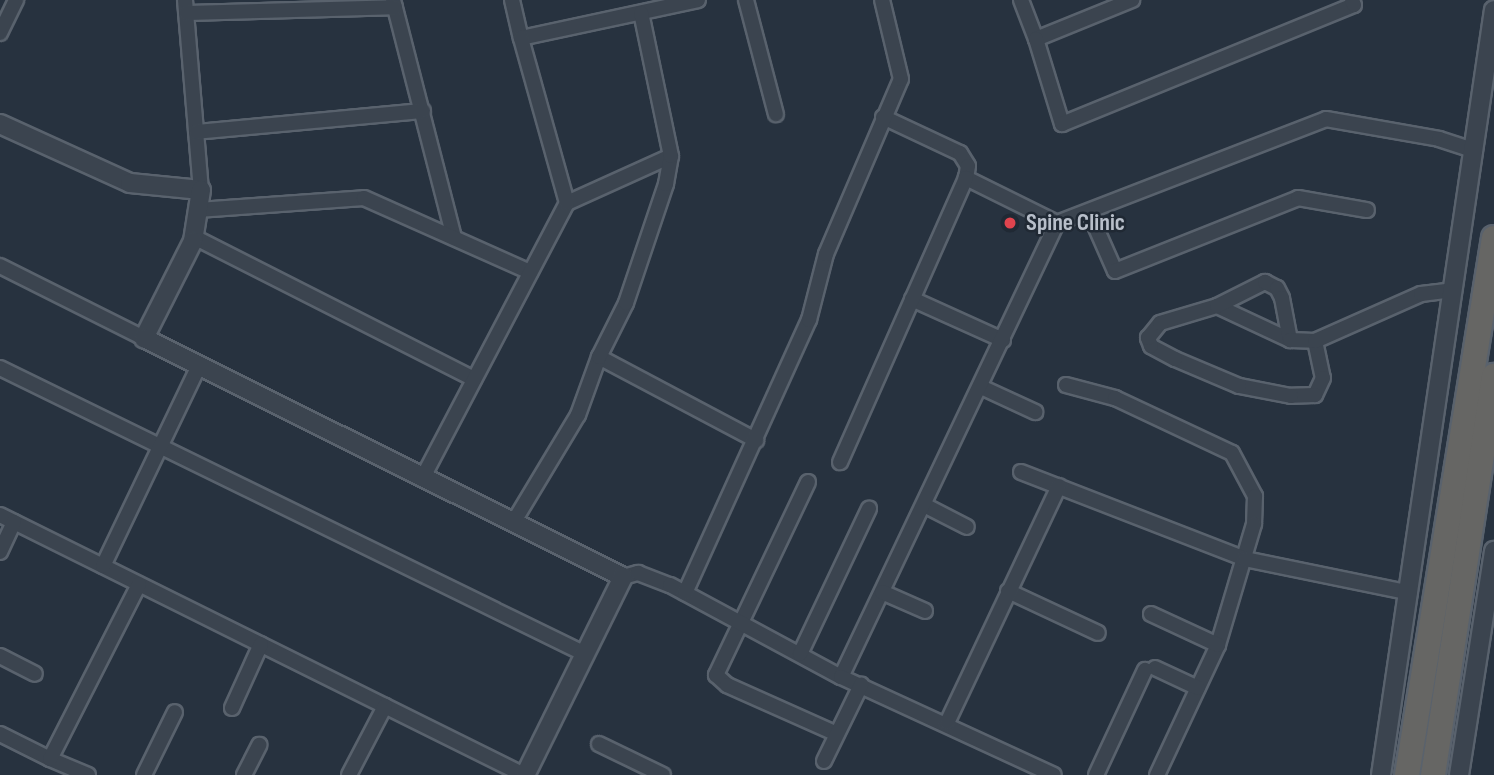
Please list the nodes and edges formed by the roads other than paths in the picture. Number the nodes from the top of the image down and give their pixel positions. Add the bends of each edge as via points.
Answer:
1 (16, 0) edge
2 (512, 0) edge
3 (698, 0) edge
4 (746, 0) edge
5 (882, 0) edge
6 (1021, 0) edge
7 (1132, 0) edge
8 (1352, 0) edge
9 (394, 3) edge
10 (186, 7) edge
11 (1494, 10) edge
12 (641, 13) junction
13 (0, 33) edge
14 (521, 38) junction
15 (1036, 39) junction
16 (423, 111) junction
17 (776, 114) dead end
18 (883, 117) junction
19 (0, 124) edge
20 (196, 132) junction
21 (1475, 151) junction
22 (671, 156) junction
23 (966, 178) junction
24 (201, 190) junction
25 (566, 203) junction
26 (198, 210) junction
27 (1367, 211) dead end
28 (1089, 212) junction
29 (1057, 223) junction
30 (194, 237) junction
31 (454, 237) junction
32 (1494, 238) edge
33 (0, 266) edge
34 (530, 272) junction
35 (1453, 290) junction
36 (912, 299) junction
37 (1217, 306) junction
38 (145, 338) junction
39 (1003, 340) junction
40 (1290, 340) junction
41 (1315, 341) junction
42 (599, 357) junction
43 (199, 366) junction
44 (0, 368) edge
45 (1494, 376) edge
46 (474, 379) junction
47 (1066, 385) dead end
48 (981, 387) junction
49 (1035, 412) dead end
50 (756, 440) junction
51 (160, 447) junction
52 (840, 462) dead end
53 (1021, 472) dead end
54 (422, 479) junction
55 (808, 482) dead end
56 (1059, 486) junction
57 (924, 505) junction
58 (869, 509) dead end
59 (0, 515) edge
60 (15, 522) junction
61 (513, 523) junction
62 (967, 527) dead end
63 (1494, 551) edge
64 (0, 552) edge
65 (1245, 559) junction
66 (103, 566) junction
67 (623, 577) junction
68 (139, 584) junction
69 (1008, 591) junction
70 (882, 592) junction
71 (685, 593) junction
72 (1410, 593) junction
73 (925, 611) dead end
74 (1151, 614) dead end
75 (739, 620) junction
76 (1098, 633) dead end
77 (261, 644) junction
78 (1218, 645) junction
79 (585, 654) junction
80 (800, 654) junction
81 (0, 656) edge
82 (35, 674) dead end
83 (841, 677) junction
84 (861, 685) junction
85 (1198, 688) junction
86 (385, 706) junction
87 (232, 708) dead end
88 (175, 712) dead end
89 (947, 723) junction
90 (0, 734) edge
91 (838, 734) junction
92 (599, 744) dead end
93 (259, 745) dead end
94 (50, 759) junction
95 (824, 761) dead end
96 (640, 770) edge
97 (88, 775) edge
98 (144, 775) edge
99 (244, 775) edge
100 (349, 775) edge
101 (525, 775) edge
102 (663, 775) edge
103 (1054, 775) edge
104 (1097, 775) edge
105 (1157, 775) edge
106 (1381, 775) edge
107 (1407, 775) edge
108 (1433, 775) edge
109 (1459, 775) edge

1 - 13 street
2 - 14 street
3 - 12 street
4 - 17 street
5 - 18 street via 901,79
6 - 15 street
7 - 15 street
8 - 15 street via 1354,5 1062,124
9 - 10 street
9 - 16 street
10 - 20 street
11 - 21 street
12 - 14 street
12 - 22 street
14 - 25 street
16 - 20 street
16 - 31 street
18 - 23 street via 960,153 968,166
18 - 50 street via 826,254 809,320
19 - 24 street via 130,183
20 - 24 street
21 - 28 street via 1439,139 1326,119
21 - 35 street
22 - 25 street
22 - 42 street via 626,303
23 - 29 street
23 - 36 street
24 - 26 street
25 - 34 street
26 - 30 street
26 - 31 street via 364,198
27 - 28 street via 1298,198 1115,271
28 - 29 street
29 - 39 street
30 - 38 street
30 - 46 street
31 - 34 street
32 - 107 highway
33 - 38 street
34 - 46 street
35 - 41 street via 1421,294
35 - 72 street
36 - 39 street
36 - 52 street
37 - 40 street
37 - 40 street via 1265,282 1277,288
37 - 41 street via 1160,323 1148,338 1150,346 1239,386 1315,396 1323,378
38 - 43 street
39 - 48 street
40 - 41 street
42 - 50 street
42 - 61 street via 578,415
43 - 51 street
43 - 54 street
44 - 51 street
45 - 108 highway
46 - 54 street
47 - 65 street via 1115,398 1232,453 1255,496
48 - 49 street
48 - 57 street
50 - 71 street
51 - 66 street
51 - 79 street
53 - 56 street
54 - 61 street
55 - 75 street
56 - 65 street
56 - 69 street
57 - 62 street
57 - 70 street
58 - 80 street
59 - 60 street
60 - 64 street
60 - 66 street
61 - 67 street
63 - 109 street
65 - 72 street
65 - 78 street
66 - 68 street
67 - 71 street via 638,572
67 - 79 street
68 - 77 street
68 - 94 street
69 - 76 street
69 - 89 street
70 - 73 street
70 - 83 street
71 - 75 street
72 - 106 street
74 - 78 street
75 - 80 street
75 - 91 street via 716,675 719,679
77 - 86 street
77 - 87 street
78 - 85 street
79 - 101 street
80 - 83 street
81 - 82 street
83 - 84 street
84 - 89 street
84 - 91 street
85 - 104 street via 1150,668
85 - 105 street
86 - 100 street
86 - 101 street
88 - 98 street
89 - 103 street
90 - 94 street
91 - 95 street
92 - 96 street
93 - 99 street
94 - 97 street
96 - 102 street

